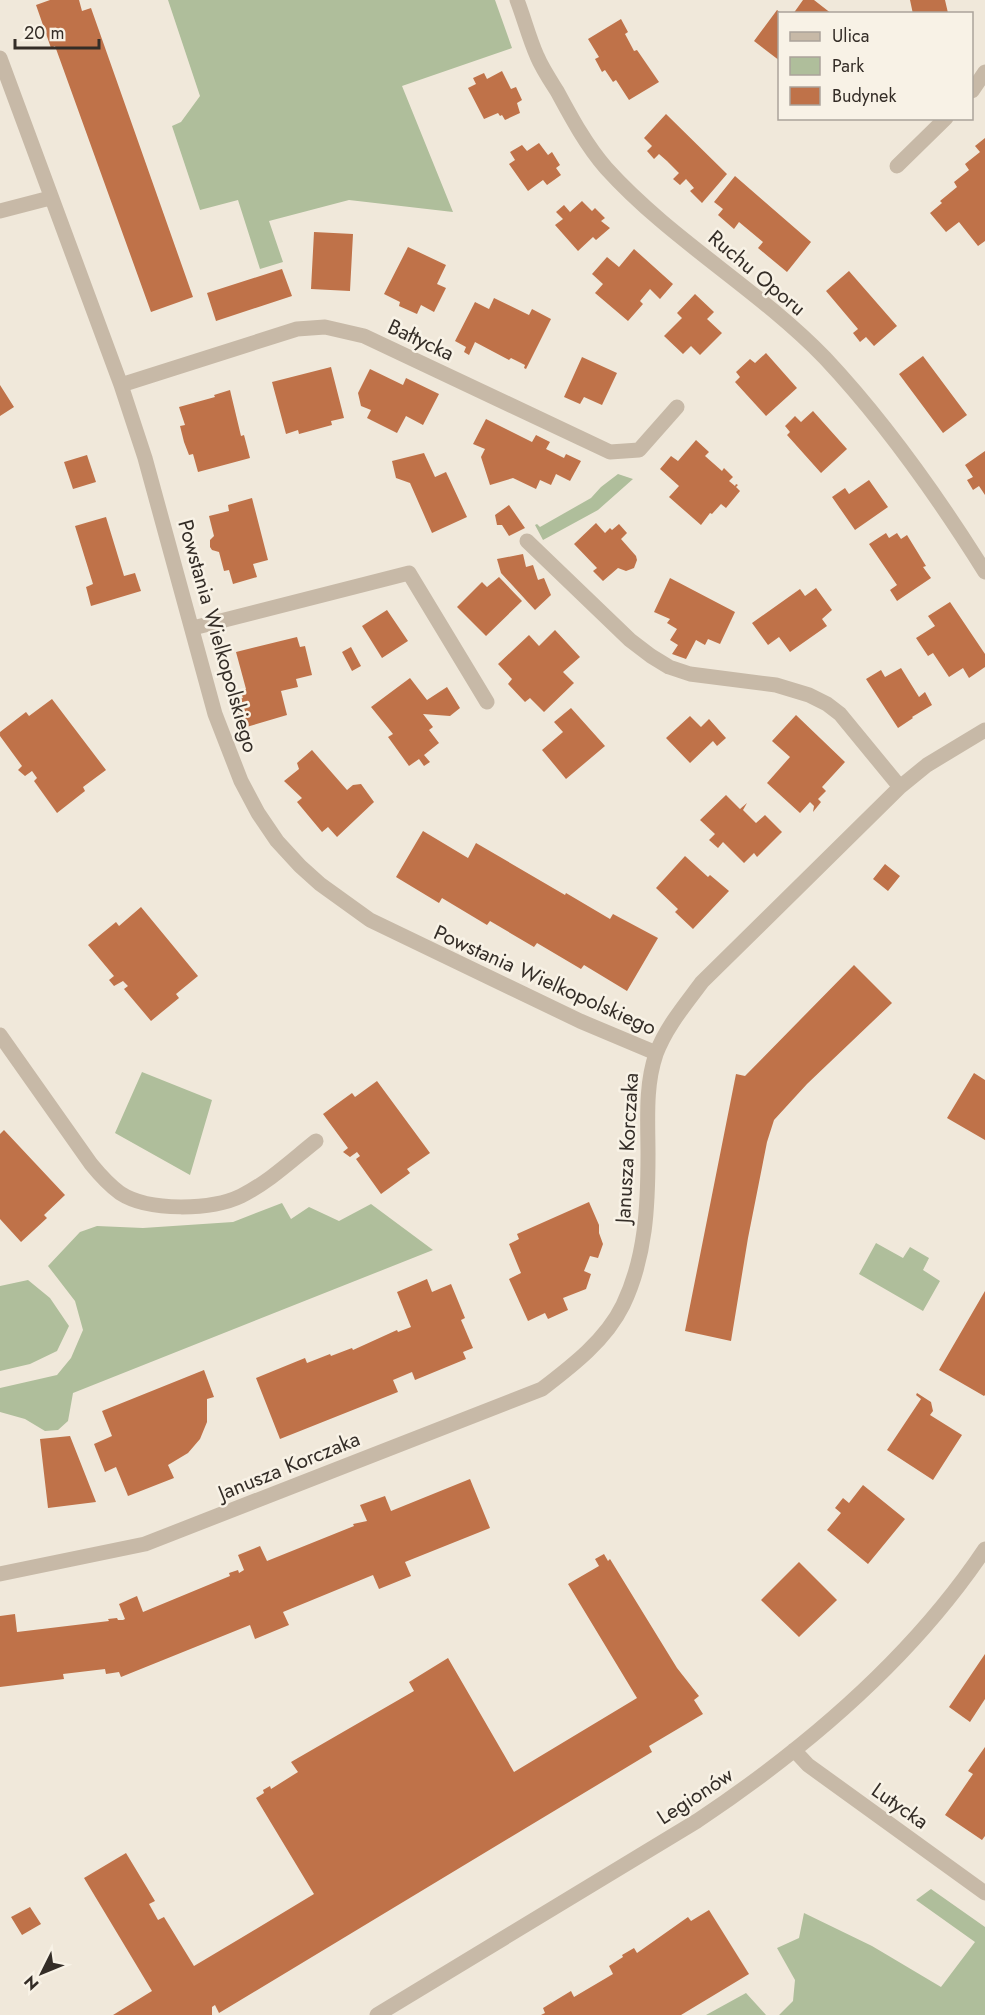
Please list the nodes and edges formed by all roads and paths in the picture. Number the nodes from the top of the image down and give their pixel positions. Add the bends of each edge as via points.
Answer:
1 (517, 0) edge
2 (0, 58) edge
3 (985, 72) edge
4 (973, 90) edge
5 (944, 120) edge
6 (897, 166) dead end
7 (50, 198) junction
8 (0, 211) edge
9 (121, 385) junction
10 (677, 407) dead end
11 (527, 541) dead end
12 (985, 572) edge
13 (193, 628) junction
14 (487, 702) dead end
15 (985, 730) edge
16 (900, 787) junction
17 (0, 1035) edge
18 (656, 1053) junction
19 (316, 1141) dead end
20 (985, 1549) edge
21 (0, 1574) edge
22 (794, 1750) junction
23 (985, 1893) edge
24 (377, 2015) edge

1 - 12 street, Ruchu Oporu via 537,57 579,131 605,167 654,214 767,305 824,358 914,467
2 - 7 street, Powstania Wielkopolskiego
3 - 4 street
5 - 6 street
7 - 8 street
7 - 9 street, Powstania Wielkopolskiego
9 - 10 street, Bałtycka via 297,329 325,327 363,336 610,452 639,450
9 - 13 street, Powstania Wielkopolskiego
11 - 16 street via 630,640 669,667 690,674 776,685 826,704 840,714
13 - 14 street via 409,573
13 - 18 street, Powstania Wielkopolskiego via 215,714 241,781 278,841 320,884 370,920 415,944
15 - 16 street, Janusza Korczaka via 927,765
16 - 18 street, Janusza Korczaka via 702,982 675,1017
17 - 19 street via 91,1164 114,1188 136,1200 196,1207 221,1204 257,1187
18 - 21 street, Janusza Korczaka via 648,1103 648,1213 637,1267 622,1306 577,1362 542,1389 146,1544
20 - 22 street, Legionów via 892,1661
22 - 23 street, Lutycka via 808,1765
22 - 24 street, Legionów via 697,1821

